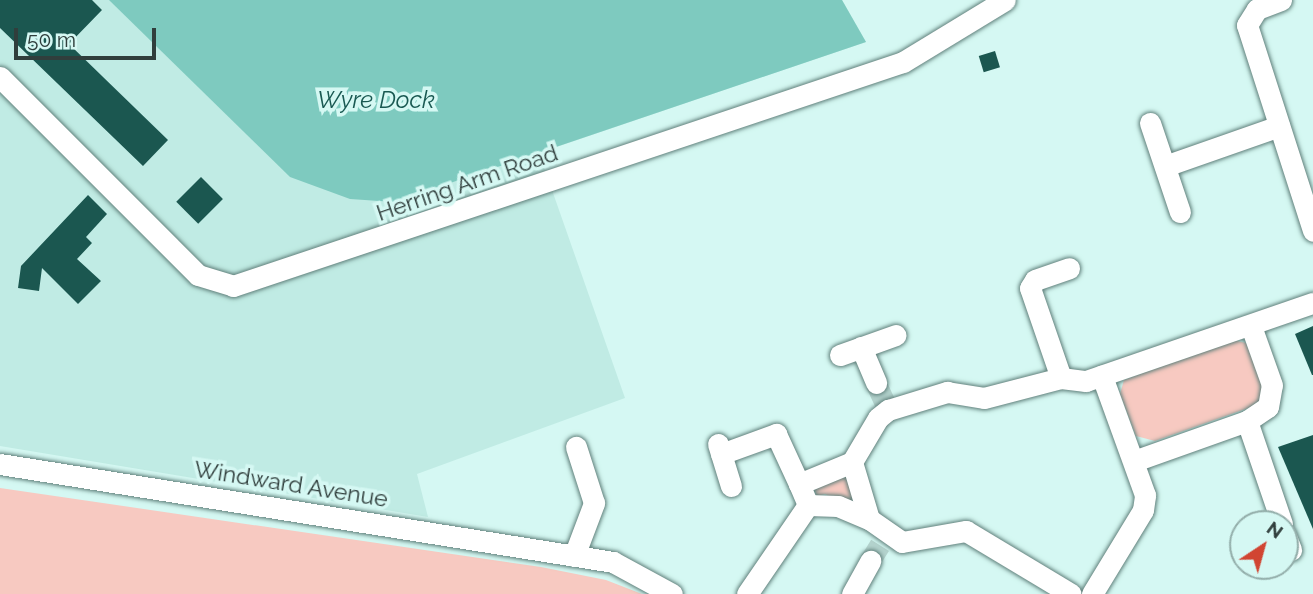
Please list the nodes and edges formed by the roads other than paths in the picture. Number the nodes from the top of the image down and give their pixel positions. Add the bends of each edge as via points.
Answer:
1 (1005, 0) edge
2 (1282, 0) edge
3 (0, 77) edge
4 (1150, 122) dead end
5 (1279, 126) junction
6 (1165, 166) junction
7 (1180, 212) dead end
8 (1313, 231) edge
9 (1069, 268) dead end
10 (1313, 303) edge
11 (1251, 326) junction
12 (896, 335) dead end
13 (861, 347) junction
14 (840, 355) dead end
15 (1102, 376) junction
16 (1061, 378) junction
17 (883, 398) junction
18 (1247, 421) junction
19 (576, 447) dead end
20 (1134, 461) junction
21 (852, 462) junction
22 (0, 464) edge
23 (799, 484) junction
24 (731, 486) dead end
25 (808, 505) junction
26 (1277, 510) edge
27 (869, 519) junction
28 (879, 547) junction
29 (574, 556) junction
30 (671, 594) edge
31 (747, 594) edge
32 (852, 594) edge
33 (1071, 594) edge
34 (1092, 594) edge

1 - 3 street, Herring Arm Road via 903,62 233,286 198,275
2 - 5 street via 1257,9 1247,25
4 - 6 street
5 - 6 street
5 - 8 street
6 - 7 street
9 - 16 street via 1035,280 1030,288
10 - 11 street
11 - 15 street
11 - 18 street via 1272,398 1261,414
12 - 13 street
13 - 14 street
13 - 17 street
15 - 16 street via 1086,381
15 - 20 street
16 - 17 street via 984,398 947,393
17 - 21 street via 878,418
18 - 20 street
18 - 26 street
19 - 29 street via 594,503
20 - 34 street via 1145,495 1143,509
21 - 23 street
21 - 27 street
22 - 29 street, Windward Avenue
23 - 24 street via 776,434 719,449
23 - 25 street
25 - 27 street via 838,506
25 - 31 street
27 - 28 street
28 - 32 street
28 - 33 street via 966,531
29 - 30 street, Windward Avenue via 613,562

